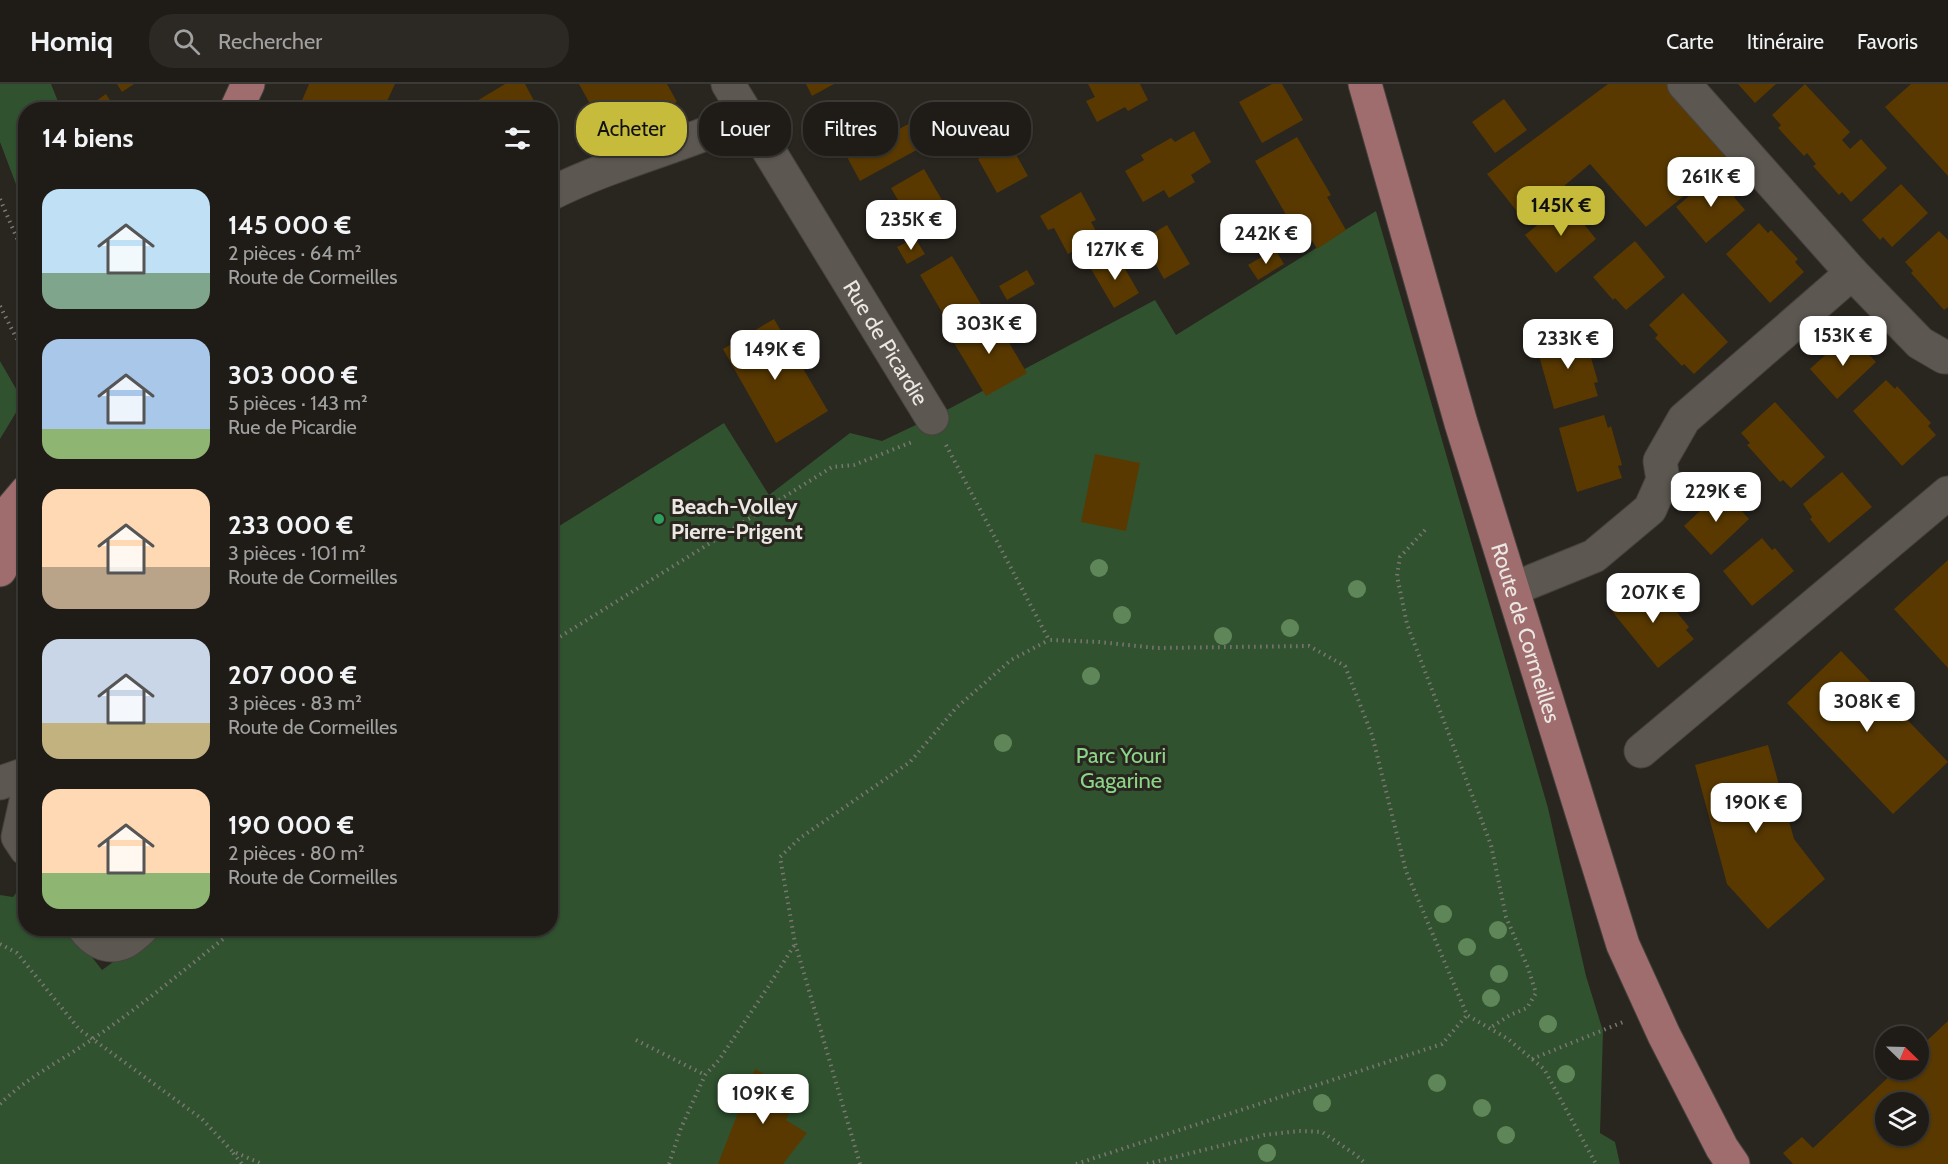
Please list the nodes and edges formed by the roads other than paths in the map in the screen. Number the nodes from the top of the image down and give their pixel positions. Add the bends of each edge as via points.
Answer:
1 (248, 84) edge
2 (728, 84) edge
3 (1365, 84) edge
4 (1684, 84) edge
5 (240, 102) edge
6 (738, 102) edge
7 (699, 138) edge
8 (771, 156) edge
9 (558, 190) edge
10 (1852, 273) junction
11 (1948, 357) edge
12 (935, 425) road end
13 (1948, 494) edge
14 (18, 502) edge
15 (0, 523) edge
16 (18, 537) edge
17 (0, 570) edge
18 (1513, 589) junction
19 (1641, 751) dead end
20 (18, 777) edge
21 (0, 783) edge
22 (89, 936) edge
23 (131, 936) edge
24 (1733, 1164) edge

1 - 5 main road
2 - 6 street, Rue de Picardie
3 - 18 main road, Route de Cormeilles via 1461,423
4 - 10 street
7 - 9 street
8 - 12 street, Rue de Picardie
10 - 11 street via 1920,343
10 - 18 street via 1684,419 1660,461 1663,480 1650,509 1594,556
13 - 19 street
14 - 15 main road
16 - 17 main road
18 - 24 main road, Route de Cormeilles via 1623,945 1664,1035
20 - 21 street
22 - 23 street via 105,945 123,943

